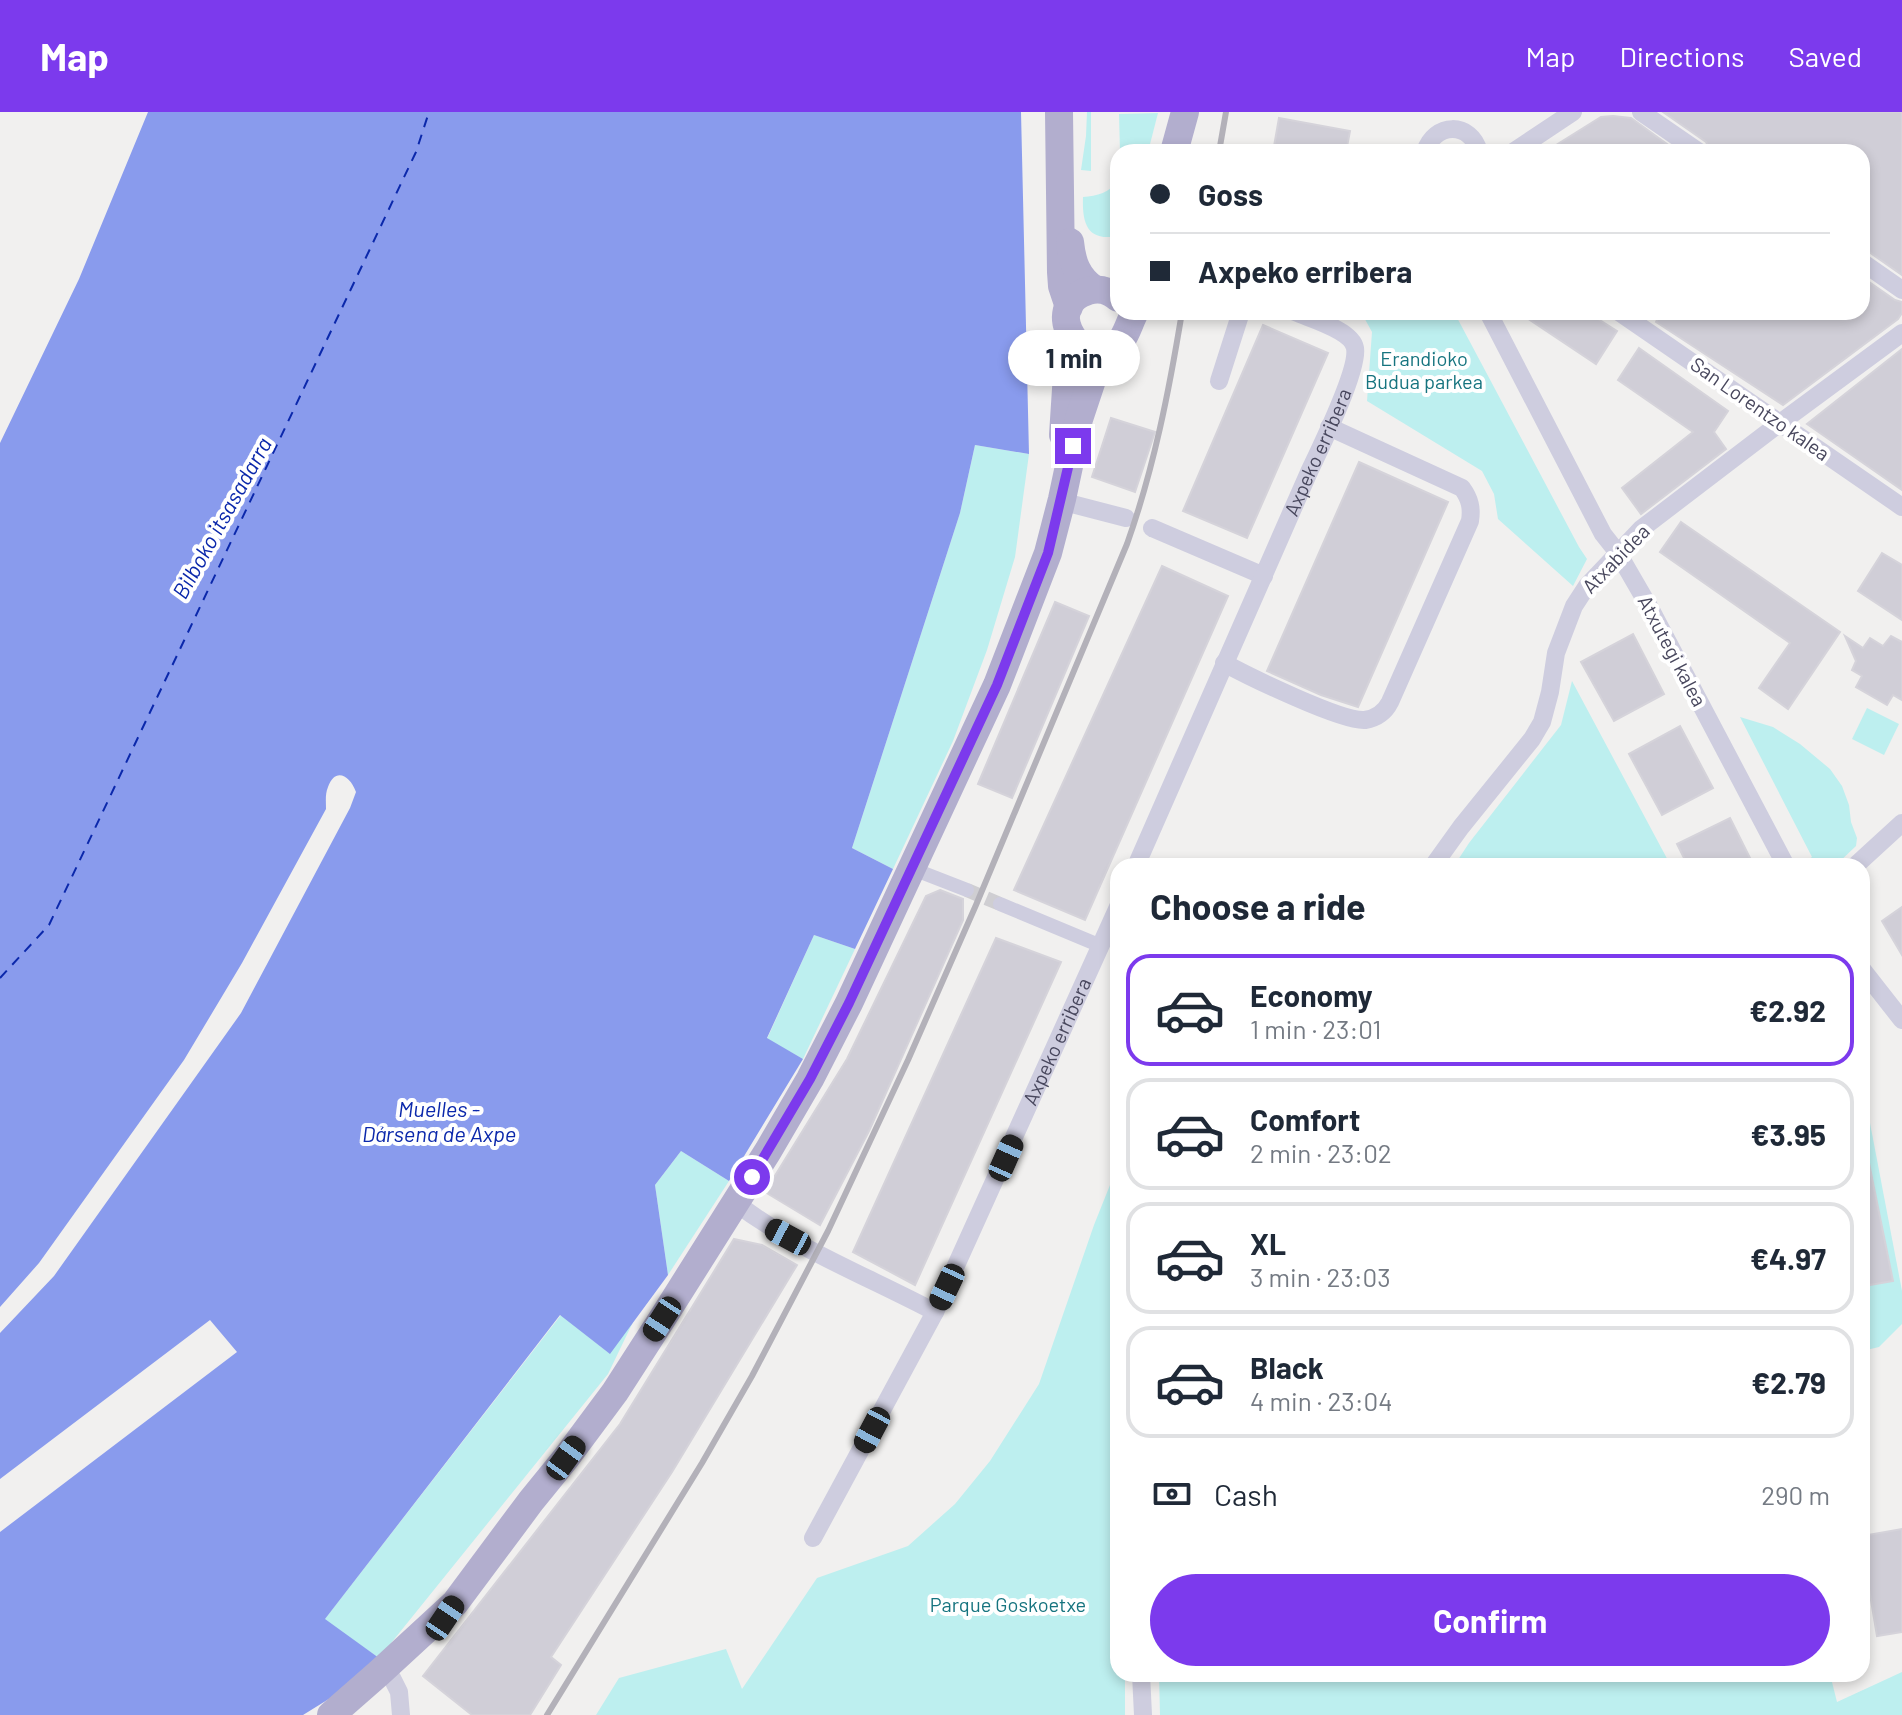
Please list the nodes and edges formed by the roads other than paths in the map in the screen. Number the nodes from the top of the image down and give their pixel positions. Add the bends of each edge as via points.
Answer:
1 (1059, 112) edge
2 (1067, 112) edge
3 (1573, 112) edge
4 (1641, 112) edge
5 (1184, 118) edge
6 (1446, 121) edge
7 (1176, 144) edge
8 (1429, 144) edge
9 (1476, 144) edge
10 (1525, 144) edge
11 (1687, 144) edge
12 (1870, 268) edge
13 (1902, 290) edge
14 (1109, 291) edge
15 (1069, 307) junction
16 (1129, 320) edge
17 (1238, 320) edge
18 (1313, 320) edge
19 (1492, 320) edge
20 (1645, 320) edge
21 (1902, 333) edge
22 (1074, 341) junction
23 (1106, 350) junction
24 (1219, 381) dead end
25 (1780, 423) junction
26 (1329, 427) junction
27 (1062, 499) junction
28 (1902, 507) edge
29 (1126, 518) dead end
30 (1152, 528) dead end
31 (1618, 553) junction
32 (1264, 576) junction
33 (1224, 663) junction
34 (1902, 823) edge
35 (1139, 858) edge
36 (1439, 858) edge
37 (1782, 858) edge
38 (1864, 858) edge
39 (913, 869) junction
40 (967, 890) tunnel mouth
41 (1000, 904) tunnel mouth
42 (1110, 925) edge
43 (1101, 946) junction
44 (1870, 978) edge
45 (1900, 1013) edge
46 (736, 1203) junction
47 (935, 1312) junction
48 (813, 1538) dead end
49 (455, 1603) junction
50 (392, 1678) junction
51 (1141, 1682) edge
52 (331, 1715) edge
53 (342, 1715) edge
54 (401, 1715) edge
55 (1143, 1715) edge

1 - 15 main road via 1061,272
2 - 14 main road via 1072,260 1085,283
3 - 10 street
4 - 11 street
5 - 7 main road
6 - 8 street
6 - 9 street
12 - 13 street
14 - 15 main road via 1084,292
15 - 22 main road via 1066,319
16 - 23 main road via 1121,341
17 - 24 street
18 - 26 street, Axpeko erribera via 1347,335 1355,345 1355,363
19 - 31 street, Atxutegi kalea via 1603,534
20 - 25 street, San Lorentzo kalea
21 - 25 street, Atxabidea
22 - 23 main road via 1089,350
22 - 27 main road via 1064,406
23 - 27 main road via 1079,419
25 - 28 street, San Lorentzo kalea
25 - 31 street, Atxabidea via 1641,529
26 - 32 street, Axpeko erribera
26 - 33 street via 1462,488 1472,509 1402,675 1385,711 1367,720 1343,717
27 - 29 street
27 - 39 main road via 1048,553 997,685
30 - 32 street
31 - 36 street, Atxabidea via 1574,606 1556,653 1542,722
31 - 37 street, Atxutegi kalea
32 - 33 street, Axpeko erribera
33 - 35 street, Axpeko erribera
34 - 38 street
39 - 40 street
39 - 46 main road via 810,1079
41 - 43 street
42 - 43 street, Axpeko erribera
43 - 47 street, Axpeko erribera
44 - 45 street
46 - 47 street via 768,1226
46 - 49 main road via 615,1392
47 - 48 street, Axpeko erribera
49 - 50 main road via 413,1660
49 - 52 main road
50 - 53 main road
50 - 54 street
51 - 55 street

